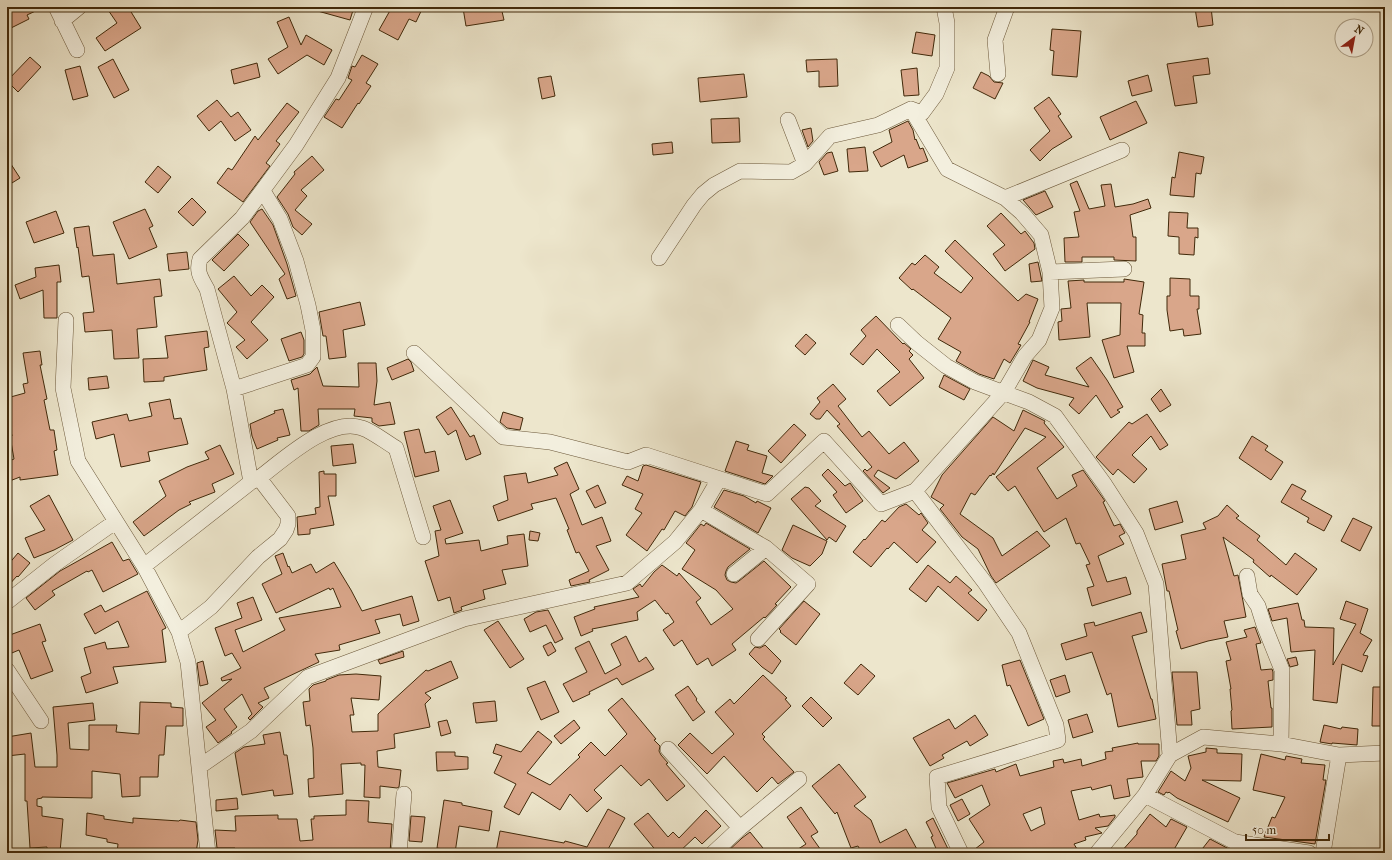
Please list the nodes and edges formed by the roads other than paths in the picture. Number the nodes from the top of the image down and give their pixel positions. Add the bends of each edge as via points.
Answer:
1 (56, 7) edge
2 (78, 7) edge
3 (944, 7) edge
4 (1007, 7) edge
5 (365, 9) dead end
6 (62, 21) junction
7 (77, 50) dead end
8 (998, 74) dead end
9 (911, 109) junction
10 (788, 120) dead end
11 (1122, 150) dead end
12 (805, 164) junction
13 (262, 191) junction
14 (1005, 198) junction
15 (659, 258) dead end
16 (1124, 269) dead end
17 (1050, 272) junction
18 (66, 320) dead end
19 (898, 325) dead end
20 (414, 353) dead end
21 (234, 389) junction
22 (1004, 392) junction
23 (719, 479) junction
24 (255, 480) junction
25 (915, 491) junction
26 (701, 510) junction
27 (115, 522) junction
28 (423, 537) dead end
29 (766, 548) junction
30 (144, 566) junction
31 (734, 574) dead end
32 (1247, 576) dead end
33 (7, 602) edge
34 (179, 632) junction
35 (758, 639) dead end
36 (7, 670) edge
37 (41, 721) dead end
38 (1281, 744) junction
39 (668, 749) dead end
40 (1385, 752) edge
41 (1170, 755) junction
42 (1339, 755) junction
43 (200, 767) junction
44 (799, 779) dead end
45 (404, 794) dead end
46 (1145, 795) junction
47 (740, 828) junction
48 (1231, 848) edge
49 (208, 853) edge
50 (399, 853) edge
51 (713, 853) edge
52 (961, 853) edge
53 (1096, 853) edge
54 (1309, 853) edge
55 (1323, 853) edge

1 - 6 street
2 - 6 street
3 - 9 street via 947,68 936,94 922,113
4 - 8 street via 995,40
5 - 13 street via 338,78 296,146
6 - 7 street
9 - 12 street via 878,125 830,136
9 - 14 street via 947,169
10 - 12 street
11 - 14 street
12 - 15 street via 791,172 740,170 714,185 694,205
13 - 21 street via 242,218 200,259 198,267 207,289
13 - 21 street via 280,219 296,261 313,330 313,357 307,364
14 - 17 street via 1041,235
16 - 17 street
17 - 22 street via 1052,308 1039,340 1025,356
18 - 27 street via 63,388 78,461
19 - 22 street via 946,366 975,382
20 - 23 street via 503,437 550,442 628,462 646,455
21 - 24 street
22 - 25 street
22 - 41 street via 1030,402 1055,416 1136,533 1156,584
23 - 25 street via 768,494 824,441 881,504
23 - 26 street
24 - 28 street via 309,440 345,426 362,427 396,448
24 - 30 street
24 - 34 street via 288,516 286,530 280,539 253,562 210,607
25 - 52 street via 986,584 1019,633 1056,725 1058,740 937,777 939,807
26 - 29 street
26 - 43 street via 675,542 626,583 464,619 308,677 252,731
27 - 30 street
27 - 33 street via 54,564
29 - 31 street
29 - 35 street via 808,584
30 - 34 street
32 - 38 street via 1250,594 1258,606 1282,670
34 - 43 street via 188,662
36 - 37 street
38 - 41 street via 1203,737
38 - 42 street
39 - 47 street
40 - 42 street
41 - 46 street
42 - 55 street
43 - 49 street
44 - 47 street
45 - 50 street
46 - 48 street
46 - 53 street
47 - 51 street
48 - 54 street

